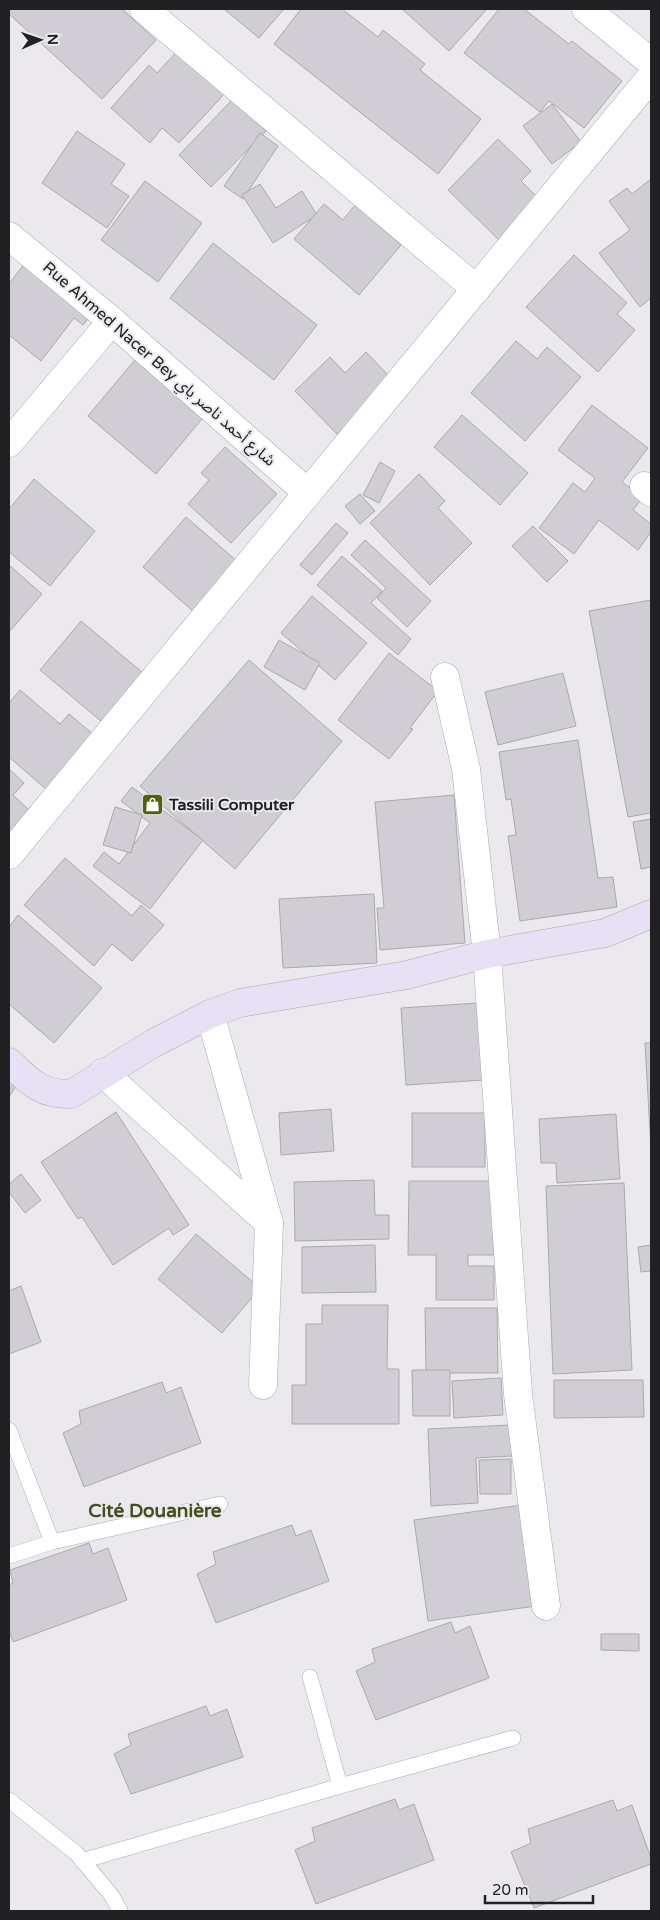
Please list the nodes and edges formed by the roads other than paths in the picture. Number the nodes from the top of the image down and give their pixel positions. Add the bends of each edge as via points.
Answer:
1 (144, 9) edge
2 (586, 9) edge
3 (651, 62) edge
4 (651, 77) edge
5 (9, 236) edge
6 (476, 289) junction
7 (112, 322) junction
8 (9, 443) edge
9 (308, 493) junction
10 (445, 676) dead end
11 (9, 855) edge
12 (651, 914) edge
13 (486, 954) junction
14 (210, 1014) junction
15 (9, 1062) edge
16 (103, 1073) junction
17 (269, 1223) junction
18 (263, 1385) dead end
19 (9, 1430) edge
20 (220, 1504) dead end
21 (52, 1542) junction
22 (9, 1556) edge
23 (546, 1606) dead end
24 (310, 1677) dead end
25 (513, 1738) dead end
26 (340, 1786) junction
27 (9, 1800) edge
28 (82, 1861) junction
29 (120, 1911) edge

1 - 6 street
2 - 3 street
4 - 6 street
5 - 7 street, Rue Ahmed Nacer Bey شارع أحمد ناصر باي
6 - 9 street
7 - 8 street
7 - 9 street, Rue Ahmed Nacer Bey شارع أحمد ناصر باي
9 - 11 street
10 - 13 street via 466,769
12 - 13 street via 605,933
13 - 14 street via 407,975 240,1002
13 - 23 street via 518,1394
14 - 16 street
14 - 17 street
15 - 16 street via 35,1086 57,1095 71,1094
16 - 17 street
17 - 18 street
19 - 21 lane
20 - 21 lane
21 - 22 lane
24 - 26 lane
25 - 26 lane
26 - 28 lane
27 - 28 lane
28 - 29 lane via 112,1896

